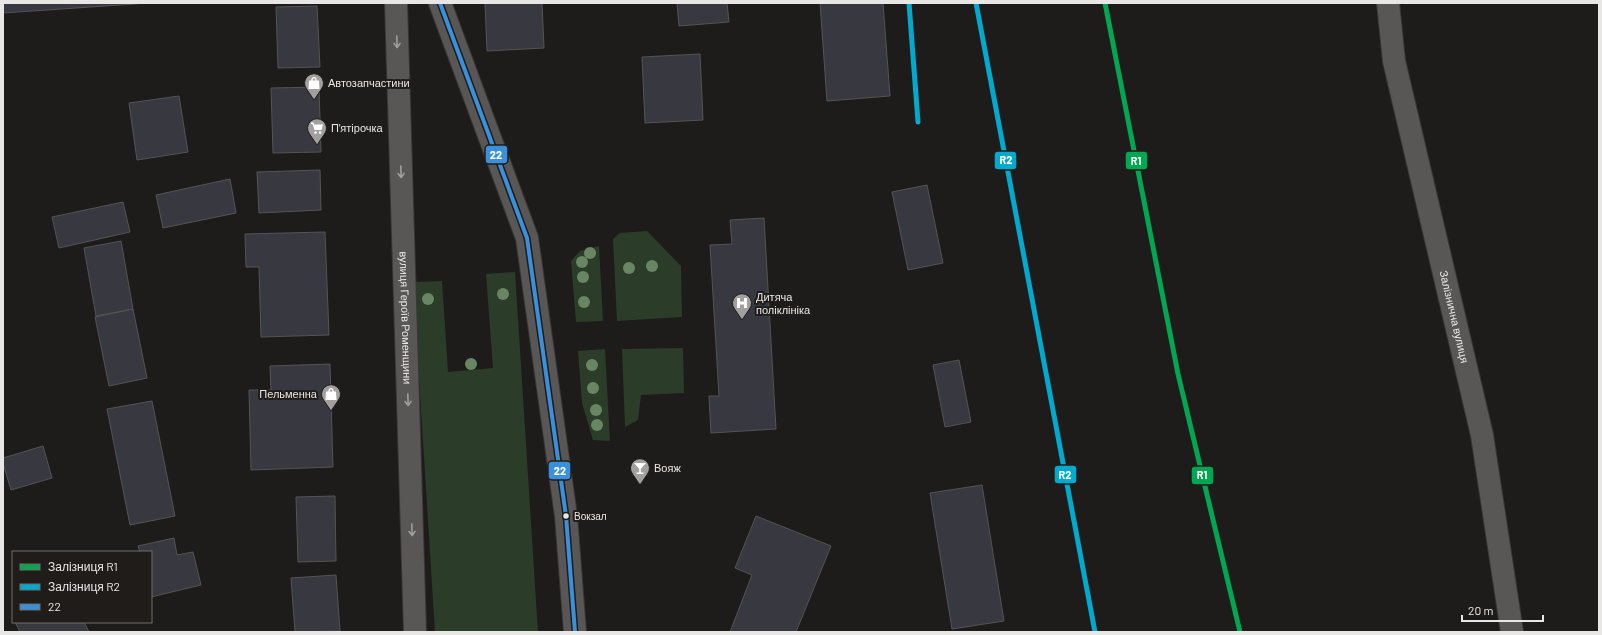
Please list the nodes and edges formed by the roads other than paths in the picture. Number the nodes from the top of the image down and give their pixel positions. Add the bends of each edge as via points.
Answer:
1 (396, 3) edge
2 (440, 3) edge
3 (1388, 3) edge
4 (415, 632) edge
5 (575, 632) edge
6 (1512, 632) edge

1 -> 4 street, вулиця Героїв Роменщини
2 - 5 street via 527,238 566,516
3 - 6 street, Залізнична вулиця via 1394,61 1482,435

